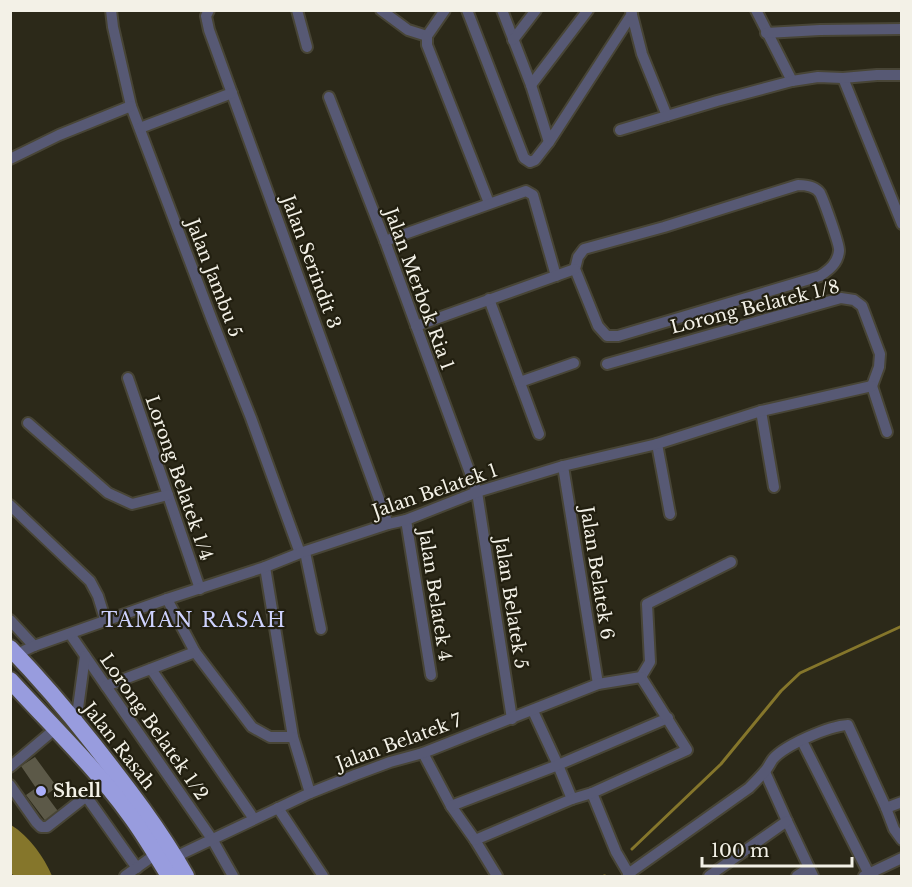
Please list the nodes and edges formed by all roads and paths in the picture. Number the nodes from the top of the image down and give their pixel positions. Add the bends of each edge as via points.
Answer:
1 (111, 10) edge
2 (209, 10) edge
3 (381, 10) edge
4 (445, 10) edge
5 (467, 10) edge
6 (502, 10) edge
7 (536, 10) edge
8 (588, 10) edge
9 (756, 10) edge
10 (299, 11) edge
11 (631, 12) edge
12 (902, 29) edge
13 (766, 33) junction
14 (513, 39) junction
15 (427, 41) junction
16 (307, 47) dead end
17 (902, 75) edge
18 (843, 78) junction
19 (792, 81) junction
20 (531, 85) junction
21 (232, 93) junction
22 (329, 97) dead end
23 (131, 106) junction
24 (667, 116) junction
25 (140, 128) junction
26 (620, 130) dead end
27 (549, 142) junction
28 (10, 159) edge
29 (489, 203) junction
30 (902, 224) edge
31 (385, 241) junction
32 (575, 269) junction
33 (556, 276) junction
34 (489, 299) junction
35 (416, 326) junction
36 (574, 363) dead end
37 (607, 364) dead end
38 (128, 378) dead end
39 (520, 382) junction
40 (872, 386) junction
41 (761, 411) junction
42 (28, 423) dead end
43 (887, 432) dead end
44 (539, 434) dead end
45 (657, 444) junction
46 (563, 466) junction
47 (774, 487) dead end
48 (477, 492) junction
49 (168, 495) junction
50 (10, 505) edge
51 (670, 514) dead end
52 (406, 520) junction
53 (388, 524) junction
54 (303, 553) junction
55 (731, 562) dead end
56 (265, 567) junction
57 (200, 589) junction
58 (167, 599) junction
59 (10, 620) edge
60 (106, 622) junction
61 (321, 629) dead end
62 (70, 634) junction
63 (33, 646) junction
64 (195, 652) junction
65 (13, 654) edge
66 (85, 656) junction
67 (152, 669) junction
68 (431, 675) dead end
69 (641, 676) junction
70 (10, 680) edge
71 (598, 684) junction
72 (106, 686) junction
73 (533, 711) junction
74 (668, 718) junction
75 (512, 719) junction
76 (76, 723) junction
77 (55, 729) junction
78 (293, 737) junction
79 (802, 741) junction
80 (423, 753) junction
81 (558, 765) junction
82 (10, 767) edge
83 (765, 772) junction
84 (103, 783) junction
85 (10, 785) edge
86 (310, 793) junction
87 (592, 793) junction
88 (86, 796) junction
89 (572, 799) junction
90 (902, 802) edge
91 (451, 806) junction
92 (278, 808) junction
93 (886, 808) junction
94 (255, 819) junction
95 (787, 821) junction
96 (212, 839) junction
97 (475, 840) junction
98 (902, 840) edge
99 (156, 854) junction
100 (175, 857) junction
101 (902, 858) edge
102 (137, 868) junction
103 (811, 872) edge
104 (629, 875) edge
105 (125, 876) edge
106 (169, 876) edge
107 (186, 876) edge
108 (233, 876) edge
109 (323, 876) edge
110 (497, 876) edge
111 (709, 876) edge
112 (797, 876) edge
113 (869, 876) edge

1 - 23 street, Jalan Jambu 5
2 - 21 street, Jalan Serindit 3 via 209,30
3 - 15 street
4 - 15 street
5 - 27 street via 524,158 535,160
6 - 14 street
7 - 14 street
8 - 20 street
9 - 13 street
10 - 16 street
11 - 24 street via 642,54
11 - 27 street
12 - 13 street
13 - 19 street
14 - 20 street
15 - 29 street
17 - 18 street
18 - 19 street
18 - 30 street
19 - 24 street
20 - 27 street
21 - 25 street
21 - 53 street, Jalan Serindit 3
22 - 31 street, Jalan Merbok Ria 1
23 - 25 street, Jalan Jambu 5
23 - 28 street
24 - 26 street
25 - 54 street, Jalan Jambu 5
29 - 31 street
29 - 33 street via 526,191 533,195
31 - 35 street, Jalan Merbok Ria 1
32 - 32 street via 584,249 798,185 811,187 820,194 840,248 833,266 820,276 618,336 607,336 598,326
32 - 33 street
33 - 34 street
34 - 35 street
34 - 39 street
35 - 48 street, Jalan Merbok Ria 1
36 - 39 street
37 - 40 street, Lorong Belatek 1/8 via 841,298 862,306 880,354
38 - 49 street, Lorong Belatek 1/4
39 - 44 street
40 - 41 street, Jalan Belatek 1
40 - 43 street
41 - 45 street, Jalan Belatek 1
41 - 47 street
42 - 49 street via 108,493 132,504
45 - 46 street, Jalan Belatek 1
45 - 51 street
46 - 48 street, Jalan Belatek 1
46 - 71 street, Jalan Belatek 6
48 - 52 street, Jalan Belatek 1
48 - 75 street, Jalan Belatek 5
49 - 57 street, Lorong Belatek 1/4
50 - 60 street via 90,580
52 - 53 street, Jalan Belatek 1
52 - 68 street, Jalan Belatek 4
53 - 54 street, Jalan Belatek 1
54 - 56 street, Jalan Belatek 1
54 - 61 street, Jalan Jambu 5
55 - 69 street via 647,604 650,662
56 - 57 street, Jalan Belatek 1
56 - 78 street
57 - 58 street, Jalan Belatek 1
58 - 60 street, Jalan Belatek 1
58 - 64 street
59 - 63 street
60 - 62 street, Jalan Belatek 1
62 - 63 street, Jalan Belatek 1
62 - 66 street, Lorong Belatek 1/2
63 - 65 street, Jalan Belatek 1
64 - 67 street
64 - 78 street via 252,727 270,737
65 - 76 highway, Jalan Rasah
66 - 72 street, Lorong Belatek 1/2
66 - 76 street
67 - 72 street
67 - 94 street
69 - 71 street, Jalan Belatek 7
69 - 74 street
70 - 77 highway, Jalan Rasah
71 - 73 street, Jalan Belatek 7
72 - 96 street, Lorong Belatek 1/2
73 - 75 street, Jalan Belatek 7
73 - 81 street
74 - 81 street
74 - 87 street via 687,750
75 - 80 street, Jalan Belatek 7
76 - 100 highway, Jalan Rasah via 133,795
77 - 82 street
77 - 84 highway, Jalan Rasah
78 - 86 street
79 - 83 street via 773,758
79 - 93 street via 821,731 848,725
79 - 113 street
80 - 86 street, Jalan Belatek 7
80 - 91 street
81 - 89 street
81 - 91 street
83 - 95 street
83 - 104 street via 749,788
84 - 88 street
84 - 99 highway, Jalan Rasah
85 - 88 street via 41,827 47,827
86 - 92 street, Jalan Belatek 7
87 - 89 street
87 - 104 street
88 - 102 street
89 - 97 street
90 - 93 street
91 - 97 street
92 - 94 street, Jalan Belatek 7
92 - 109 street
93 - 98 street
94 - 96 street, Jalan Belatek 7
95 - 103 street
95 - 111 street
96 - 100 street, Jalan Belatek 7
96 - 108 street, Lorong Belatek 1/2
97 - 110 street
99 - 102 street
99 - 106 highway, Jalan Rasah
100 - 107 highway, Jalan Rasah
101 - 113 street
102 - 105 street
103 - 112 street

